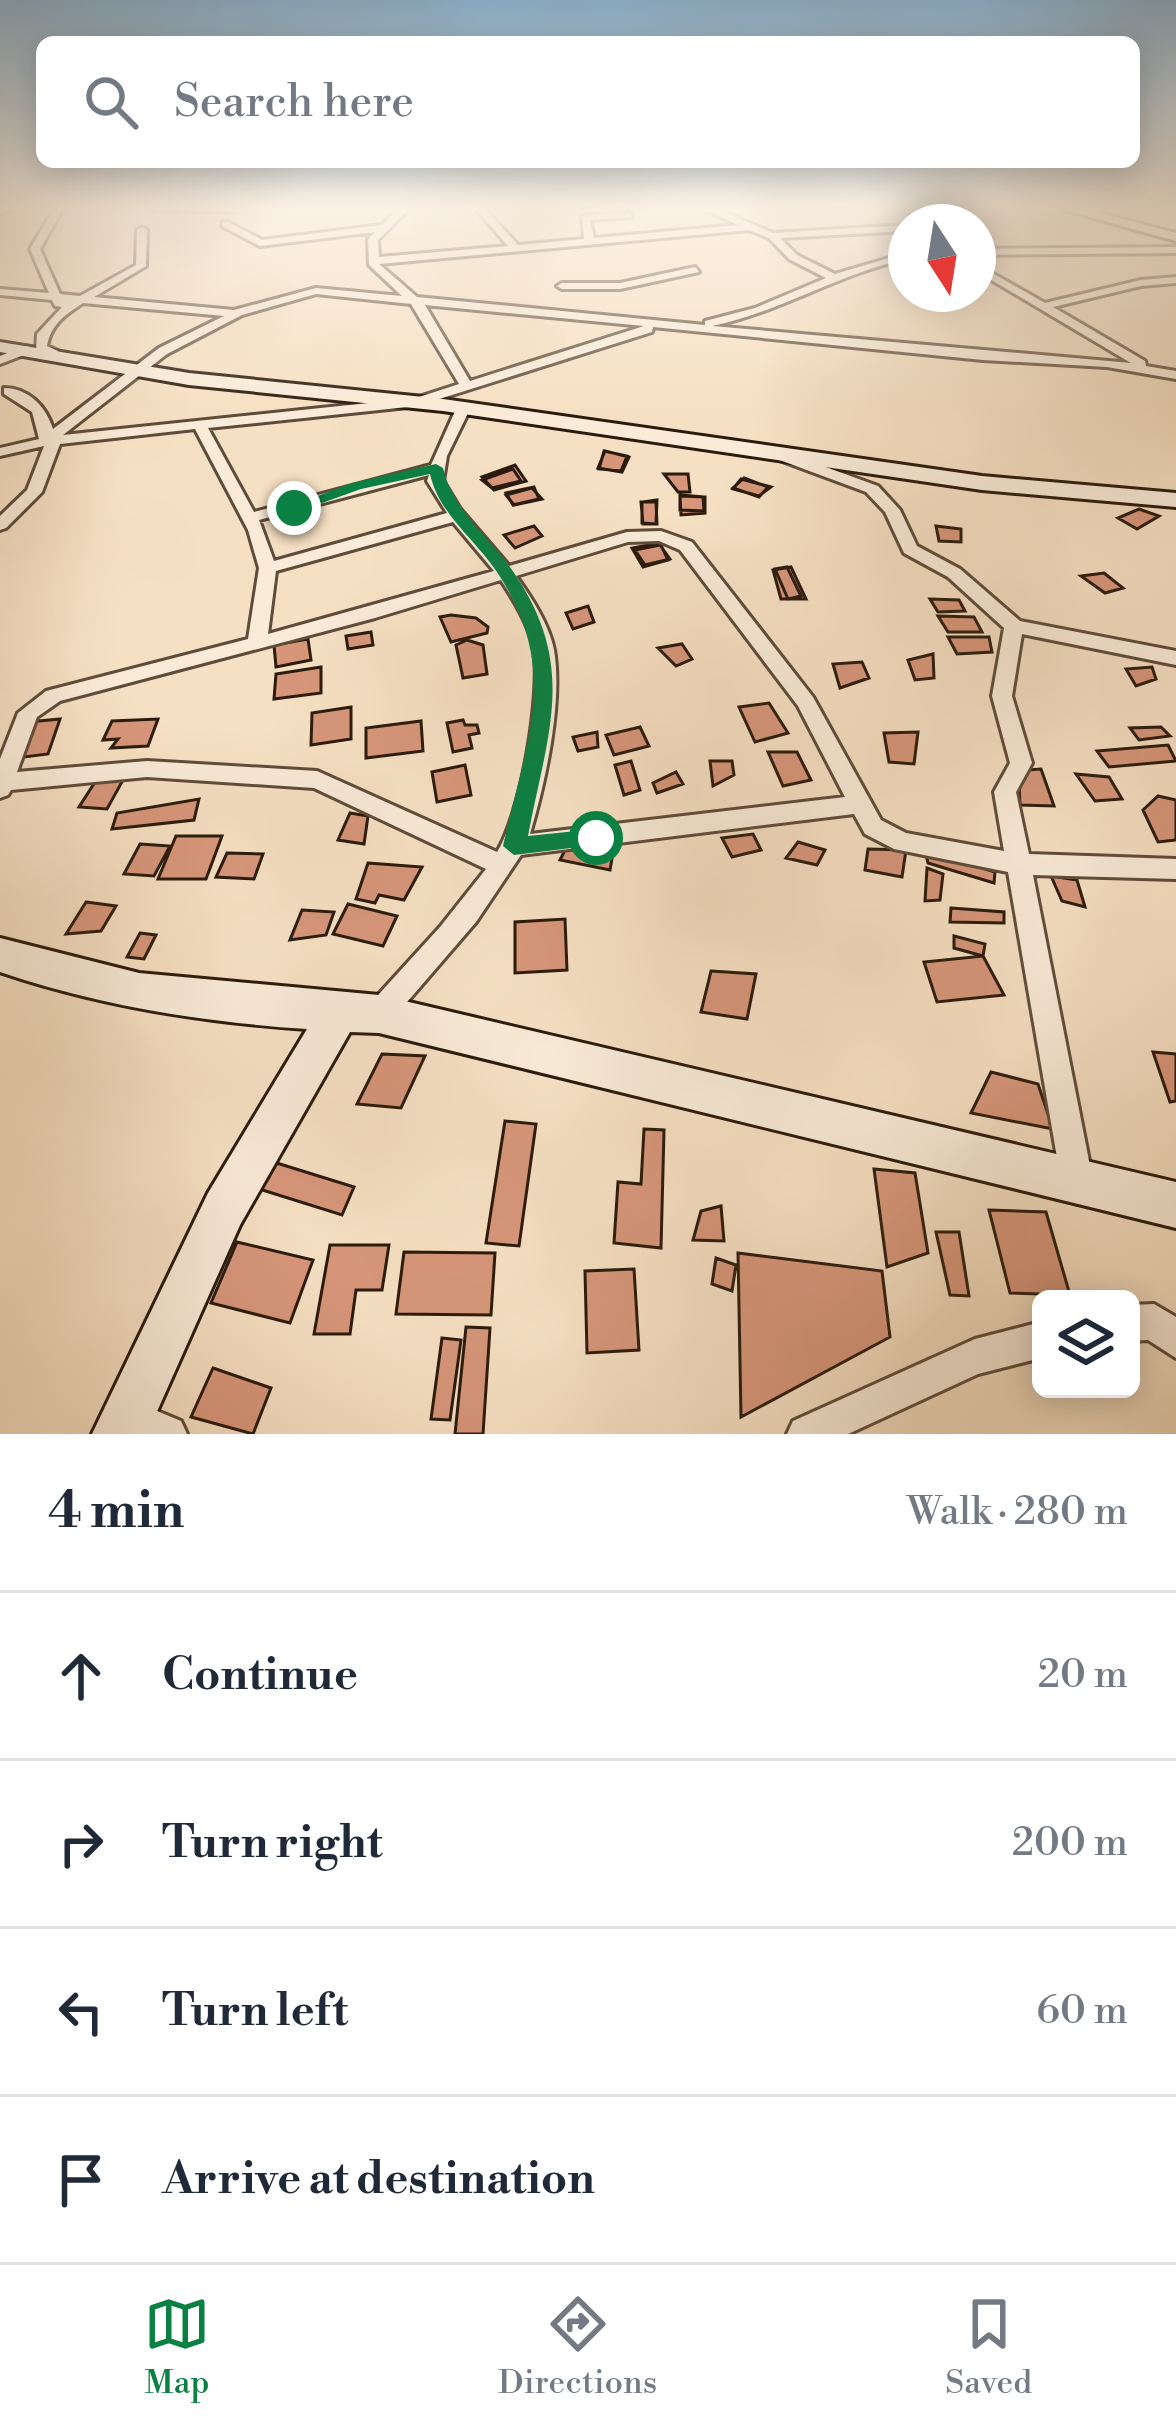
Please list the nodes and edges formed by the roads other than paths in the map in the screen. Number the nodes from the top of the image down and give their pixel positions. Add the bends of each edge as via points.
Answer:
1 (47, 276) edge
2 (125, 276) edge
3 (384, 276) edge
4 (557, 276) edge
5 (667, 276) edge
6 (831, 276) edge
7 (996, 278) edge
8 (387, 280) junction
9 (1176, 280) edge
10 (561, 290) junction
11 (0, 292) edge
12 (350, 292) junction
13 (56, 297) junction
14 (410, 298) junction
15 (88, 299) junction
16 (468, 303) junction
17 (1045, 307) junction
18 (555, 311) junction
19 (60, 314) junction
20 (238, 314) junction
21 (679, 326) junction
22 (0, 347) edge
23 (25, 350) junction
24 (53, 354) junction
25 (0, 360) edge
26 (140, 369) junction
27 (1152, 371) junction
28 (519, 373) junction
29 (1176, 375) edge
30 (1176, 388) edge
31 (8, 392) dead end
32 (417, 402) junction
33 (468, 403) junction
34 (200, 426) junction
35 (50, 441) junction
36 (765, 450) junction
37 (0, 452) edge
38 (436, 468) junction
39 (1176, 500) edge
40 (455, 516) junction
41 (249, 518) junction
42 (0, 525) edge
43 (268, 568) junction
44 (505, 572) junction
45 (1014, 626) junction
46 (257, 641) junction
47 (1176, 658) edge
48 (1, 784) edge
49 (859, 804) junction
50 (508, 856) junction
51 (1017, 865) junction
52 (1176, 869) edge
53 (0, 955) edge
54 (359, 1013) junction
55 (1076, 1180) junction
56 (1176, 1204) edge
57 (1140, 1323) edge
58 (1176, 1340) edge
59 (1032, 1342) edge
60 (138, 1428) edge
61 (806, 1434) edge

1 - 13 street
2 - 15 street
3 - 8 street
4 - 10 street
5 - 10 street
6 - 21 street via 740,316
7 - 17 street
8 - 12 street
8 - 14 street
9 - 17 street
10 - 16 street
10 - 18 street
11 - 13 street
12 - 14 street
12 - 20 street via 308,292
13 - 15 street
13 - 19 street
14 - 16 street
14 - 33 street via 440,334
15 - 19 street
15 - 20 street
16 - 18 street
17 - 27 street
18 - 21 street
19 - 24 street via 38,343
20 - 26 street
21 - 27 street
21 - 28 street via 624,334
22 - 23 street
23 - 24 street
23 - 25 street
24 - 26 street
26 - 32 street
26 - 35 street
27 - 29 street
27 - 30 street
28 - 33 street
28 - 33 street
31 - 35 street via 30,400
32 - 33 street
32 - 34 street
33 - 36 street
33 - 38 street
34 - 35 street
34 - 41 street
35 - 37 street
35 - 42 street via 34,492
36 - 39 street via 982,483
36 - 45 street via 872,489 910,549 954,573
38 - 40 street
38 - 41 street
40 - 43 street
40 - 44 street
41 - 43 street
43 - 46 street
44 - 46 street
44 - 49 street via 627,537 662,536 686,546 806,702
44 - 50 street via 544,649 545,694
45 - 47 street
45 - 51 street via 1002,696 1021,747 1005,793
46 - 48 street via 40,702 28,713
48 - 50 street via 147,769 317,780
49 - 50 street
49 - 51 street via 873,827 902,842
50 - 54 street via 464,918
51 - 52 street
51 - 55 street
53 - 54 street via 149,989
54 - 55 street
54 - 60 street via 224,1209
55 - 56 street
57 - 58 street via 1154,1322
59 - 61 street via 975,1357

